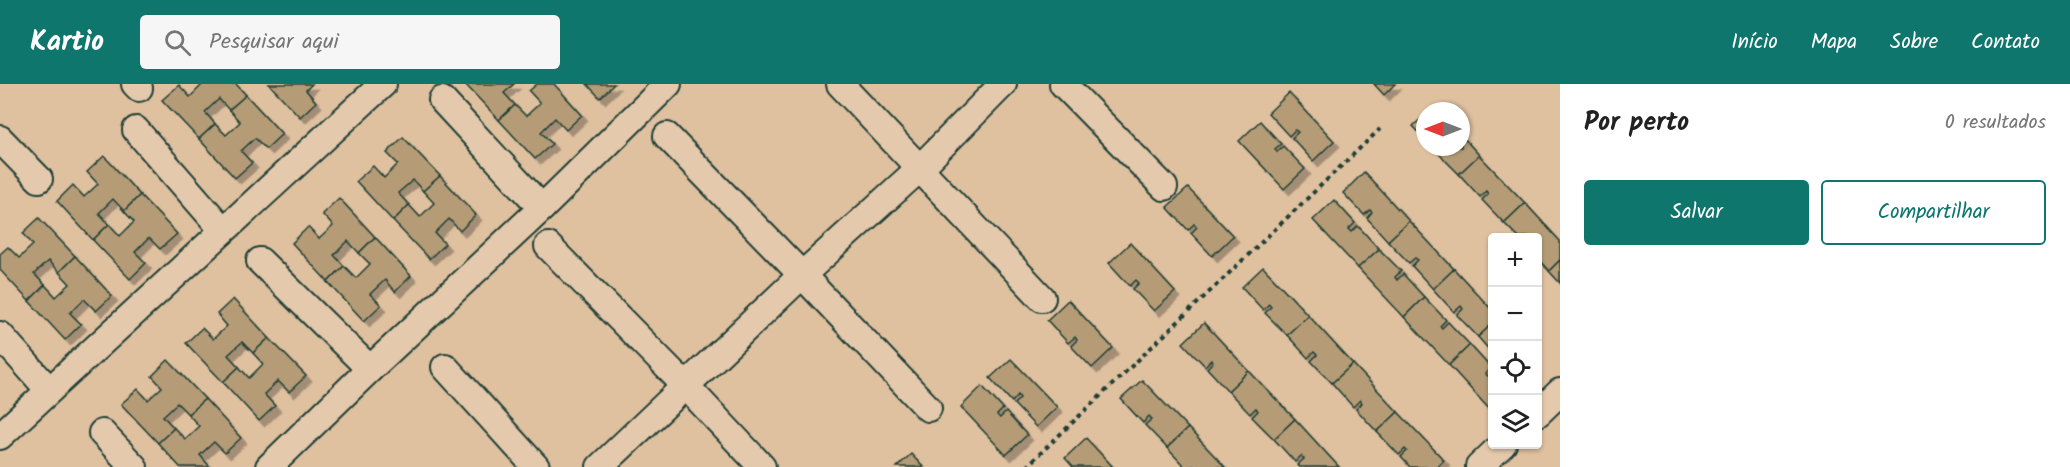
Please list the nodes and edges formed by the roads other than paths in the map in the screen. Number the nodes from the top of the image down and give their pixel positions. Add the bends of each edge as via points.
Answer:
1 (383, 84) edge
2 (668, 84) edge
3 (840, 84) edge
4 (1004, 84) edge
5 (1063, 84) edge
6 (442, 100) dead end
7 (136, 130) dead end
8 (667, 136) dead end
9 (0, 139) edge
10 (919, 169) junction
11 (39, 179) dead end
12 (1164, 187) dead end
13 (542, 208) junction
14 (224, 230) junction
15 (548, 246) dead end
16 (260, 261) dead end
17 (802, 275) junction
18 (1042, 298) dead end
19 (0, 335) edge
20 (445, 367) dead end
21 (370, 369) junction
22 (686, 386) junction
23 (49, 390) junction
24 (1560, 392) edge
25 (927, 408) dead end
26 (1542, 409) edge
27 (102, 433) dead end
28 (0, 436) edge
29 (134, 467) edge
30 (269, 467) edge
31 (536, 467) edge
32 (600, 467) edge
33 (762, 467) edge

1 - 14 street
2 - 13 street
3 - 10 street
4 - 10 street
5 - 12 street
6 - 13 street
7 - 14 street
8 - 17 street
9 - 11 street
10 - 17 street
10 - 18 street
13 - 21 street
14 - 23 street
15 - 22 street
16 - 21 street
17 - 22 street
17 - 25 street
19 - 23 street
20 - 31 street
21 - 30 street
22 - 32 street
22 - 33 street
23 - 28 street
24 - 26 street
27 - 29 street

